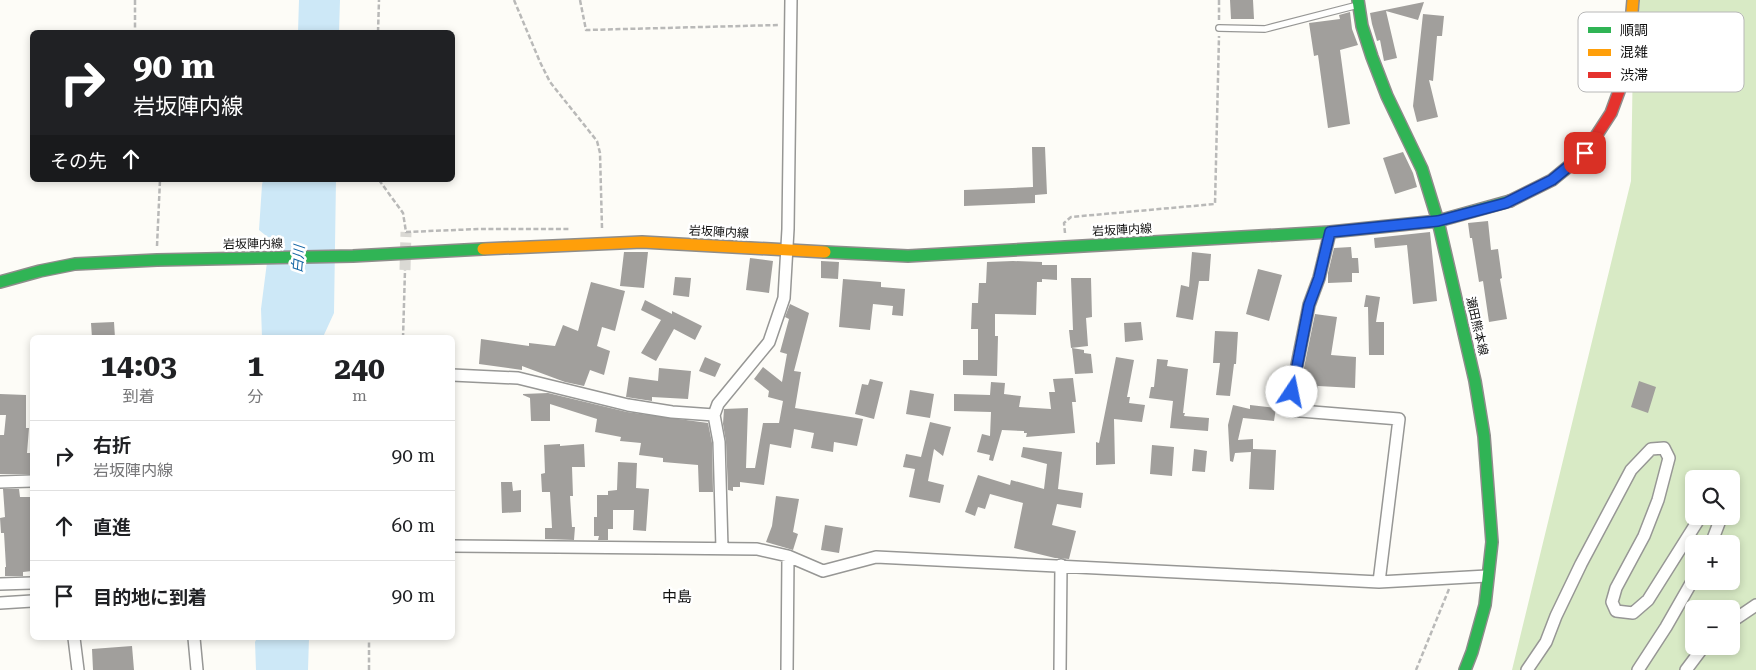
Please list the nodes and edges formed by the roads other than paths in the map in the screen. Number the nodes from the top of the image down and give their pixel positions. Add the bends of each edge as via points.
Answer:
1 (792, 0) edge
2 (1358, 2) edge
3 (1219, 28) road end
4 (1619, 92) edge
5 (1438, 221) junction
6 (1330, 232) junction
7 (786, 250) junction
8 (0, 282) edge
9 (455, 375) edge
10 (714, 415) junction
11 (30, 481) edge
12 (0, 482) edge
13 (1695, 525) edge
14 (455, 546) edge
15 (722, 548) junction
16 (788, 556) junction
17 (1061, 565) junction
18 (1487, 576) junction
19 (1378, 582) junction
20 (30, 583) edge
21 (0, 584) edge
22 (1687, 590) edge
23 (30, 601) edge
24 (0, 603) edge
25 (1756, 605) edge
26 (1740, 616) edge
27 (74, 640) edge
28 (194, 640) edge
29 (1697, 655) edge
30 (78, 670) edge
31 (197, 670) edge
32 (787, 670) edge
33 (1060, 670) edge
34 (1466, 670) edge
35 (1527, 670) edge
36 (1638, 670) edge
37 (1686, 670) edge

1 - 7 street
2 - 3 lane via 1265,29
2 - 5 main road, 瀬田熊本線 via 1372,57 1422,169
4 - 5 main road, 岩坂陣内線 via 1611,113 1585,153 1552,180 1506,203
5 - 6 main road, 岩坂陣内線
5 - 18 main road, 瀬田熊本線 via 1475,381 1484,436 1492,542
6 - 7 main road, 岩坂陣内線 via 908,256
6 - 19 street via 1309,305 1288,410 1398,419
7 - 8 main road, 岩坂陣内線 via 642,242 353,256 157,260 75,264
7 - 10 street via 784,298 769,342 718,404
9 - 10 street via 518,378 628,405
10 - 15 street via 719,442
11 - 12 street
13 - 35 street via 1648,600 1632,613 1616,611 1612,602 1616,588 1644,536 1667,468 1669,458 1664,448 1651,449 1631,470 1581,564 1546,642
14 - 15 street
15 - 16 street via 757,549
16 - 17 street via 823,571 876,557
16 - 32 street
17 - 19 street
17 - 33 street
18 - 19 street
18 - 34 main road, 瀬田熊本線 via 1485,605
20 - 21 street
22 - 36 street
23 - 24 street
25 - 26 street
27 - 30 street
28 - 31 street
29 - 37 street

